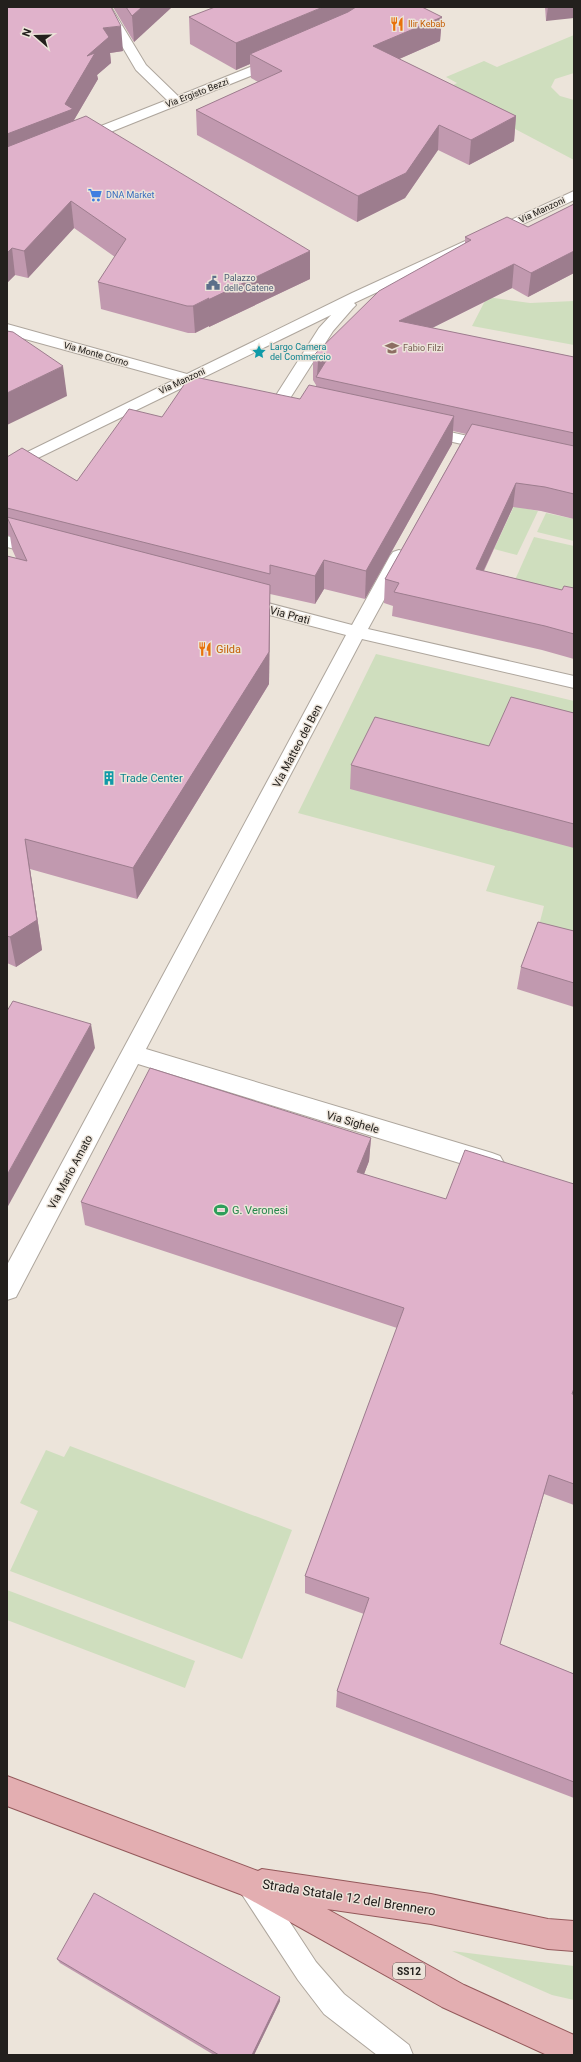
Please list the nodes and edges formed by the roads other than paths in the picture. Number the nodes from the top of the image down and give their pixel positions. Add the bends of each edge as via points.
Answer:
1 (105, 7) edge
2 (290, 55) edge
3 (175, 100) junction
4 (65, 145) edge
5 (574, 195) edge
6 (357, 296) junction
7 (7, 329) edge
8 (185, 379) junction
9 (207, 384) edge
10 (282, 400) edge
11 (411, 428) edge
12 (509, 450) edge
13 (7, 468) edge
14 (7, 541) edge
15 (406, 544) edge
16 (53, 553) edge
17 (222, 597) edge
18 (357, 632) junction
19 (574, 682) edge
20 (134, 1054) junction
21 (513, 1169) edge
22 (7, 1289) edge
23 (7, 1791) edge
24 (249, 1882) junction
25 (574, 1936) edge
26 (574, 2051) edge
27 (399, 2055) edge

1 - 3 street via 141,68
2 - 3 street, Via Ergisto Bezzi
3 - 4 street, Via Ergisto Bezzi
5 - 6 street, Via Manzoni
6 - 8 street, Via Manzoni
6 - 10 street, Via Manzoni via 328,328
7 - 8 street, Via Monte Corno
8 - 9 street, Via Monte Corno
8 - 13 street, Via Manzoni
11 - 12 street via 460,447
14 - 16 street
15 - 18 street, Via Matteo del Ben
17 - 18 street, Via Prati
18 - 19 street, Via Prati
18 - 20 street, Via Matteo del Ben
20 - 21 street, Via Sighele
20 - 22 street, Via Mario Amato
23 - 24 main road, SS12
24 - 25 main road, Strada Statale 12 del Brennero / SS12 via 431,1909 548,1934
24 - 26 main road, Strada Statale 12 del Brennero / SS12 via 453,1996
24 - 27 lane via 307,1971 334,2004

